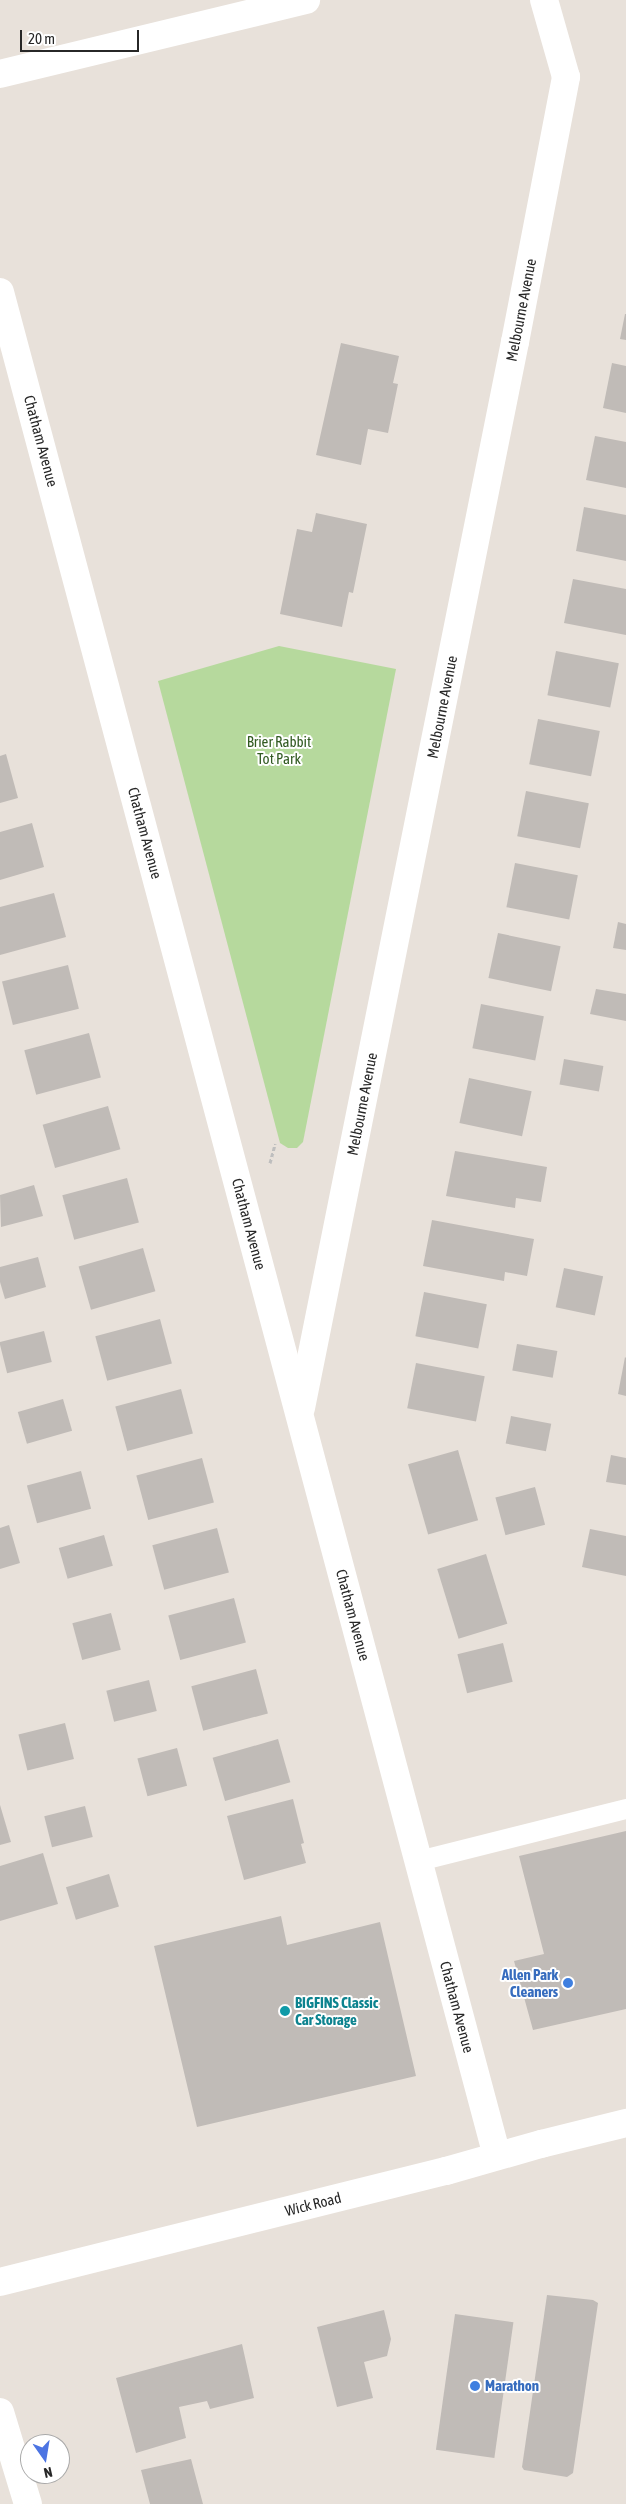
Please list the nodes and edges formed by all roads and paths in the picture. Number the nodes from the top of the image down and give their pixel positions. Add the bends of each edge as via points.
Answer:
1 (306, 0) edge
2 (544, 0) edge
3 (0, 74) edge
4 (0, 292) edge
5 (275, 1144) dead end
6 (268, 1171) dead end
7 (300, 1415) junction
8 (626, 1809) edge
9 (419, 1861) junction
10 (626, 2123) edge
11 (497, 2156) junction
12 (0, 2282) edge
13 (0, 2412) edge
14 (28, 2504) edge

1 - 3 street
2 - 7 street, Melbourne Avenue via 566,77
4 - 7 street, Chatham Avenue
5 - 6 path
7 - 9 street, Chatham Avenue
8 - 9 lane
9 - 11 street, Chatham Avenue
10 - 11 street, Wick Road
11 - 12 street, Wick Road
13 - 14 street

